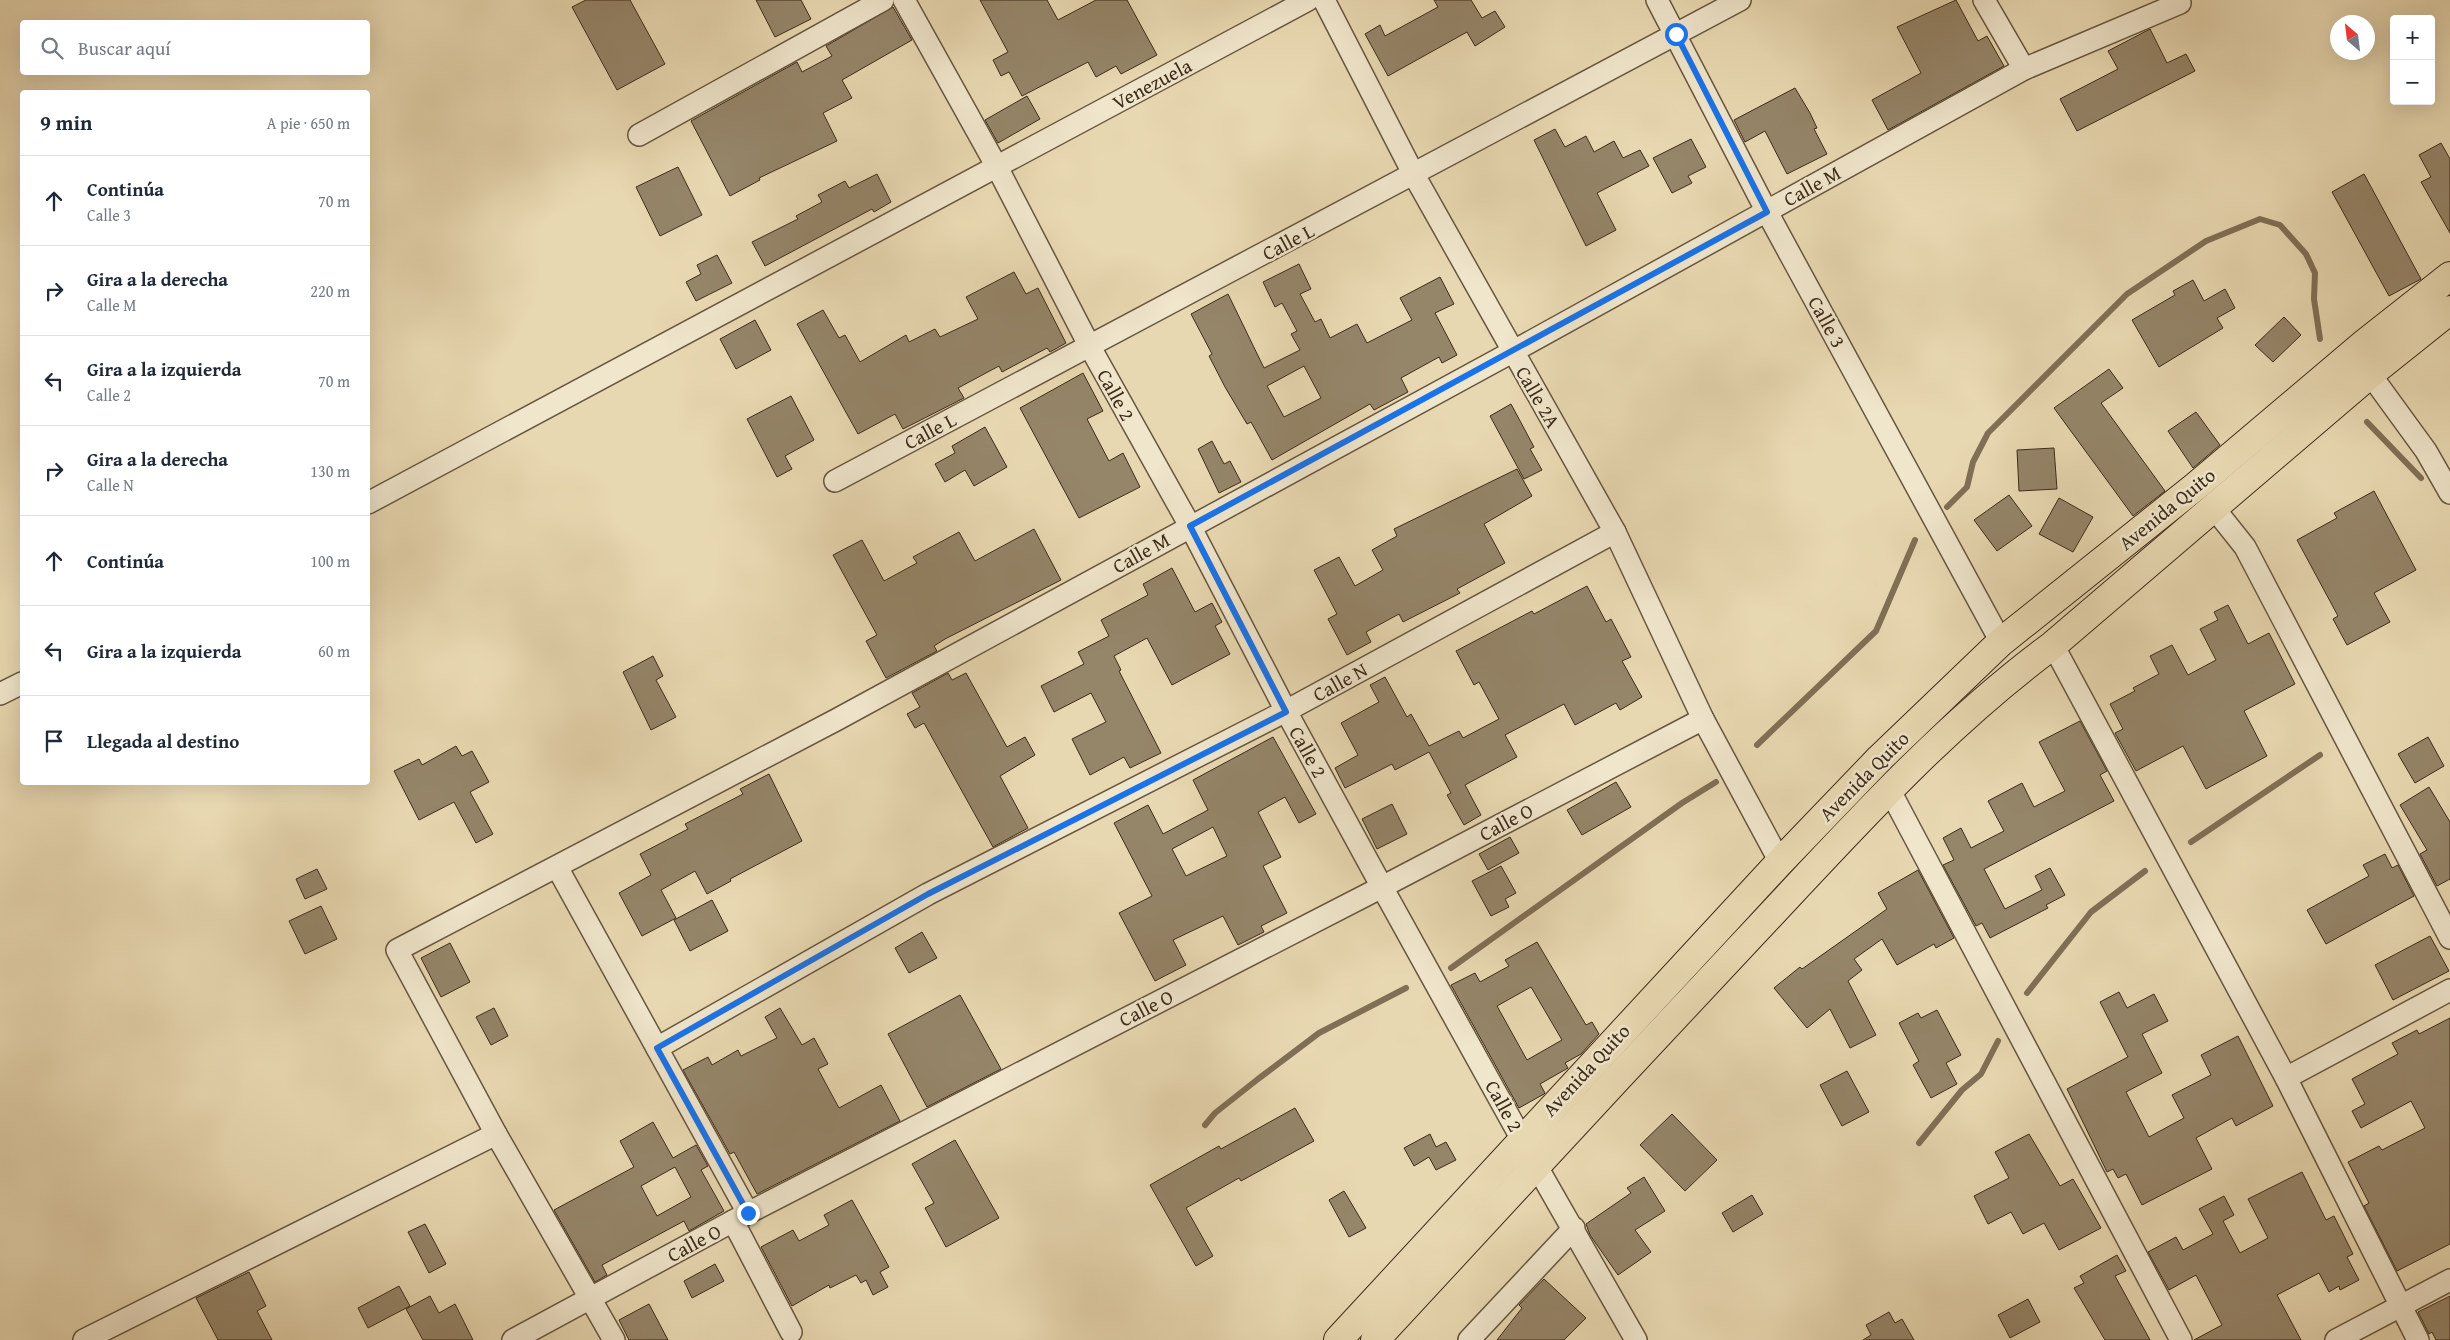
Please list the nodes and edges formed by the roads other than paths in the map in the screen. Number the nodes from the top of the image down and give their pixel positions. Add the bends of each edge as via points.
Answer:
1 (883, 0) edge
2 (904, 0) edge
3 (1308, 0) edge
4 (1324, 0) edge
5 (1657, 0) edge
6 (1740, 0) edge
7 (1984, 0) edge
8 (2178, 0) edge
9 (1676, 34) junction
10 (2024, 68) junction
11 (640, 135) dead end
12 (996, 167) junction
13 (1414, 175) junction
14 (1767, 212) junction
15 (2450, 276) edge
16 (2450, 310) edge
17 (1090, 347) junction
18 (1512, 352) junction
19 (2370, 374) junction
20 (835, 481) dead end
21 (2450, 493) edge
22 (370, 502) edge
23 (2213, 507) junction
24 (1190, 526) junction
25 (1615, 532) junction
26 (2001, 642) junction
27 (2054, 645) junction
28 (20, 684) edge
29 (0, 694) edge
30 (1286, 712) junction
31 (1703, 719) junction
32 (1889, 789) junction
33 (1780, 862) junction
34 (557, 866) junction
35 (1382, 887) junction
36 (2450, 938) edge
37 (2450, 990) edge
38 (657, 1048) junction
39 (2286, 1078) junction
40 (496, 1134) junction
41 (1522, 1139) junction
42 (1536, 1165) junction
43 (740, 1217) junction
44 (1574, 1228) junction
45 (2450, 1280) edge
46 (591, 1298) junction
47 (2400, 1307) junction
48 (791, 1332) dead end
49 (84, 1340) edge
50 (513, 1340) edge
51 (614, 1340) edge
52 (1338, 1340) edge
53 (1375, 1340) edge
54 (1469, 1340) edge
55 (1636, 1340) edge
56 (2181, 1340) edge
57 (2336, 1340) edge
58 (2418, 1340) edge

1 - 11 street
2 - 12 street, Calle 2
3 - 12 street, Venezuela
4 - 13 street, Calle 2A
5 - 9 street, Calle 3
6 - 9 street, Calle L
7 - 10 street
8 - 10 street, Calle M via 2180,3
9 - 13 street, Calle L
9 - 14 street, Calle 3
10 - 14 street, Calle M
12 - 17 street, Calle 2
12 - 22 street, Venezuela
13 - 17 street, Calle L
13 - 18 street, Calle 2A
14 - 18 street, Calle M
14 - 26 street, Calle 3
15 - 26 highway, Avenida Quito
16 - 19 highway, Avenida Quito
17 - 20 street, Calle L
17 - 24 street, Calle 2
18 - 24 street, Calle M
18 - 25 street, Calle 2A
19 - 21 street via 2426,451
19 - 23 highway, Avenida Quito
23 - 27 highway, Avenida Quito
23 - 36 street via 2245,548
24 - 30 street, Calle 2
24 - 34 street, Calle M via 836,720
25 - 30 street, Calle N
25 - 31 street, Calle 2A
26 - 33 highway, Avenida Quito via 1880,758
27 - 32 highway, Avenida Quito via 2018,671
27 - 39 street
28 - 29 street
30 - 35 street, Calle 2
30 - 38 street, Calle N via 928,894
31 - 33 street, Calle 2A
31 - 35 street, Calle O
32 - 42 highway, Avenida Quito
32 - 56 street
33 - 41 highway, Avenida Quito
34 - 38 street
34 - 40 street, Calle M via 397,950
35 - 41 street, Calle 2
35 - 43 street, Calle O
37 - 39 street
38 - 43 street
39 - 47 street
40 - 46 street
40 - 49 street
41 - 42 street, Calle 2
41 - 52 highway, Avenida Quito
42 - 44 street, Calle 2
42 - 53 highway, Avenida Quito
43 - 46 street, Calle O
43 - 48 street
44 - 54 street
44 - 55 street, Calle 2
45 - 47 street
46 - 50 street, Calle O
46 - 51 street
47 - 57 street
47 - 58 street

